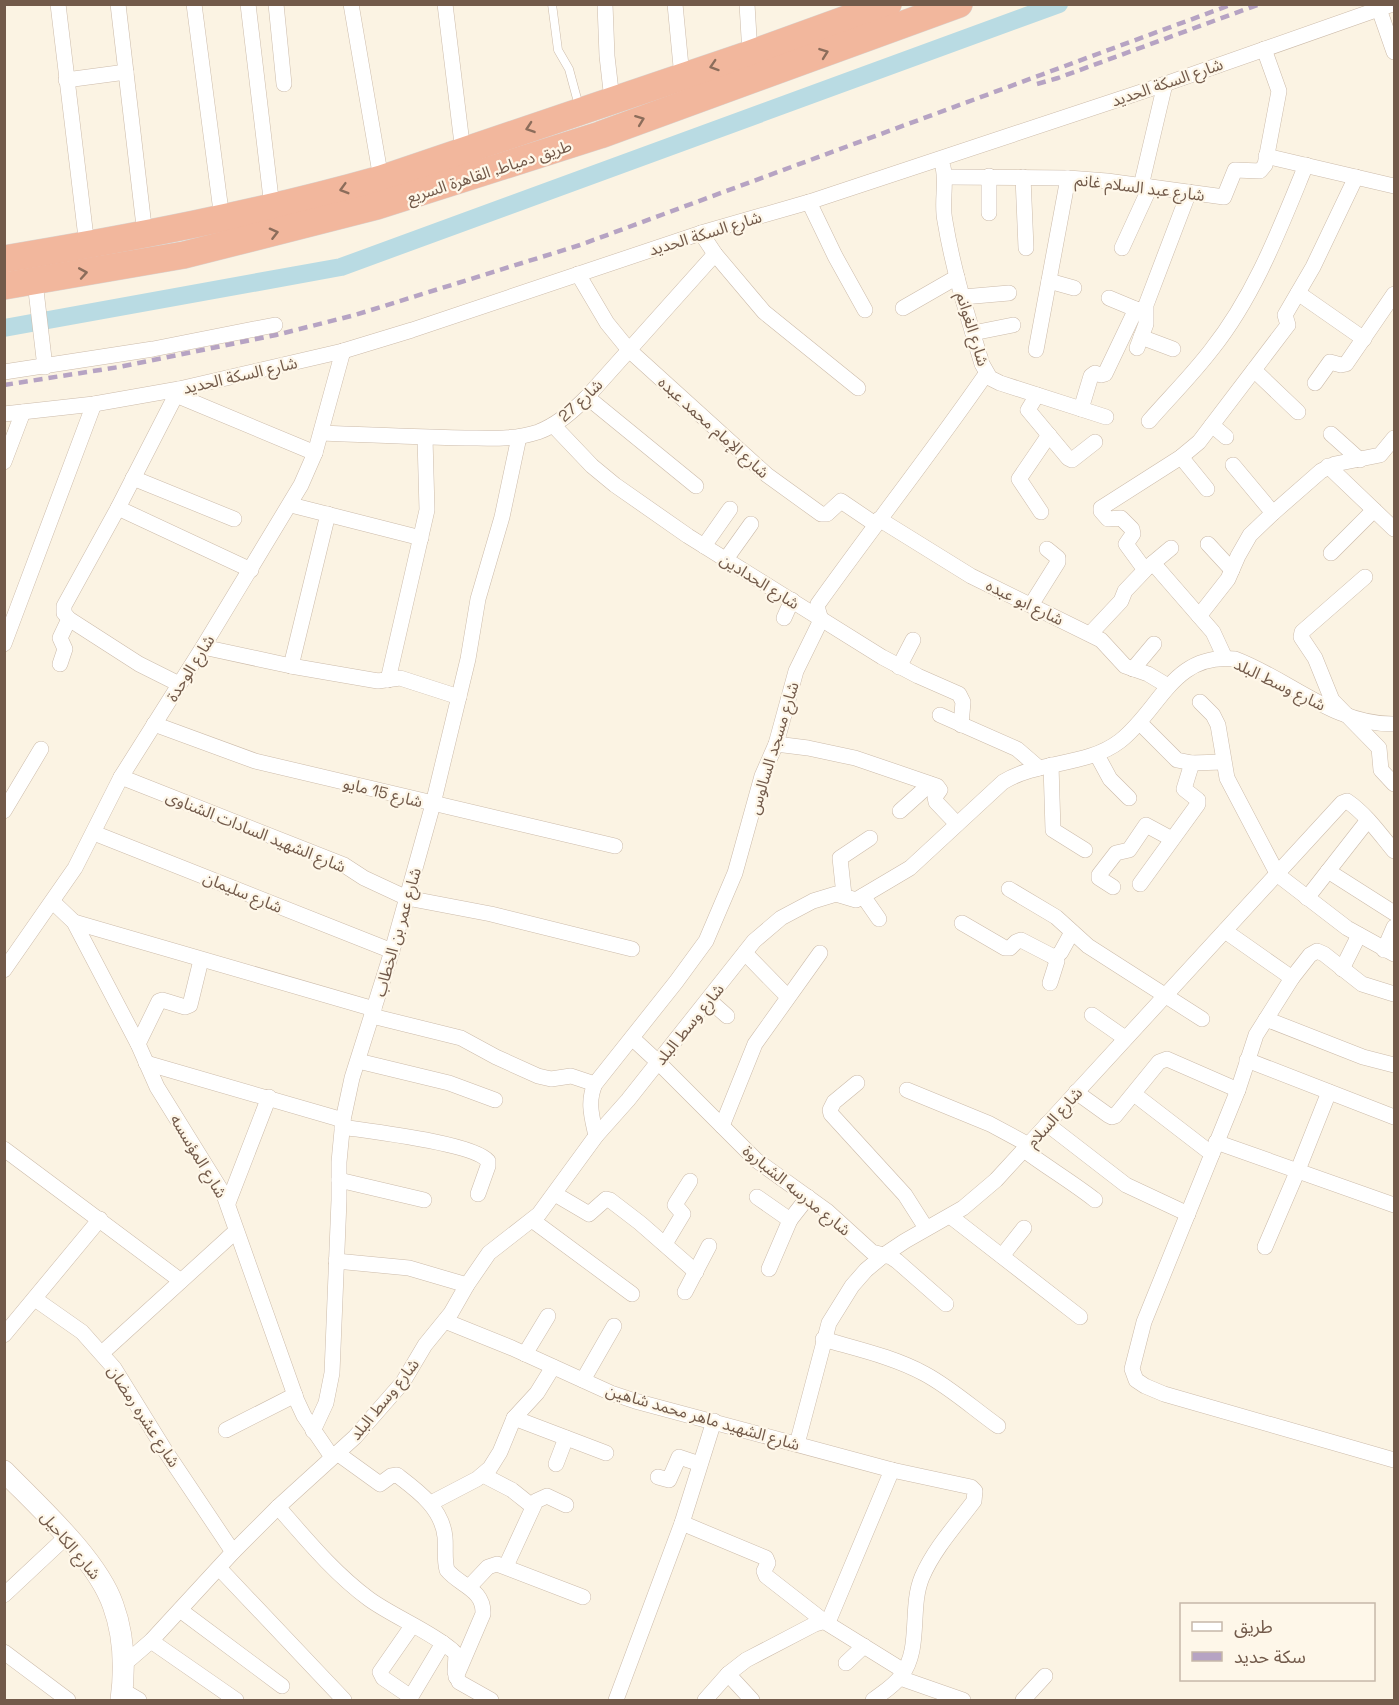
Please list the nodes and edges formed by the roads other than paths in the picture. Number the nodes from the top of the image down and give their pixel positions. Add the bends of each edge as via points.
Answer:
1 (58, 4) edge
2 (118, 4) edge
3 (194, 4) edge
4 (248, 4) edge
5 (276, 4) edge
6 (351, 4) edge
7 (445, 4) edge
8 (552, 4) edge
9 (605, 4) edge
10 (675, 4) edge
11 (747, 4) edge
12 (888, 4) edge
13 (959, 4) edge
14 (1386, 7) edge
15 (861, 9) edge
16 (1391, 29) edge
17 (1264, 49) junction
18 (1395, 51) edge
19 (750, 54) junction
20 (126, 72) junction
21 (682, 76) junction
22 (66, 80) junction
23 (284, 84) dead end
24 (1165, 84) junction
25 (588, 108) junction
26 (590, 139) junction
27 (463, 152) junction
28 (1266, 156) junction
29 (941, 158) junction
30 (1306, 165) junction
31 (989, 176) junction
32 (945, 177) junction
33 (1023, 177) junction
34 (1356, 177) junction
35 (1068, 178) junction
36 (381, 179) junction
37 (1146, 186) junction
38 (1395, 186) edge
39 (1189, 192) junction
40 (809, 201) junction
41 (272, 207) junction
42 (989, 213) dead end
43 (222, 219) junction
44 (701, 233) junction
45 (145, 236) junction
46 (87, 246) junction
47 (1026, 248) dead end
48 (1122, 248) dead end
49 (715, 254) junction
50 (4, 260) edge
51 (578, 274) junction
52 (957, 277) junction
53 (1049, 281) junction
54 (35, 282) junction
55 (4, 286) edge
56 (1074, 288) dead end
57 (1009, 293) dead end
58 (1298, 294) junction
59 (1395, 294) edge
60 (963, 297) junction
61 (1109, 298) dead end
62 (903, 308) dead end
63 (865, 310) dead end
64 (1141, 311) junction
65 (275, 325) dead end
66 (1013, 325) dead end
67 (973, 333) junction
68 (1364, 339) junction
69 (1173, 349) dead end
70 (628, 350) junction
71 (1036, 350) dead end
72 (343, 351) junction
73 (45, 367) junction
74 (1254, 370) junction
75 (4, 372) edge
76 (986, 374) junction
77 (1315, 383) dead end
78 (858, 388) dead end
79 (178, 392) junction
80 (1037, 395) junction
81 (587, 398) junction
82 (94, 404) junction
83 (1081, 409) junction
84 (24, 412) junction
85 (1298, 412) dead end
86 (4, 414) edge
87 (1106, 417) dead end
88 (1149, 422) dead end
89 (553, 425) junction
90 (1212, 425) junction
91 (321, 433) junction
92 (1331, 434) dead end
93 (1049, 435) junction
94 (1226, 436) dead end
95 (519, 437) junction
96 (425, 438) junction
97 (1395, 438) edge
98 (1095, 442) dead end
99 (315, 453) junction
100 (1181, 457) junction
101 (1389, 458) edge
102 (1360, 460) junction
103 (4, 462) edge
104 (1233, 465) dead end
105 (1328, 466) junction
106 (133, 478) junction
107 (696, 486) dead end
108 (1207, 489) dead end
109 (291, 505) junction
110 (118, 508) junction
111 (730, 509) dead end
112 (1374, 510) junction
113 (1041, 512) dead end
114 (1273, 513) junction
115 (328, 514) junction
116 (234, 519) dead end
117 (877, 521) junction
118 (751, 524) dead end
119 (1395, 529) edge
120 (420, 538) junction
121 (1208, 544) dead end
122 (704, 546) junction
123 (1171, 548) dead end
124 (1047, 549) dead end
125 (1331, 553) dead end
126 (726, 559) junction
127 (1149, 567) junction
128 (251, 570) junction
129 (1232, 570) junction
130 (1365, 577) dead end
131 (792, 600) junction
132 (1031, 605) junction
133 (1199, 616) junction
134 (784, 618) dead end
135 (821, 618) junction
136 (69, 619) junction
137 (1090, 634) junction
138 (913, 640) dead end
139 (4, 644) edge
140 (1154, 644) dead end
141 (203, 647) junction
142 (1225, 658) junction
143 (60, 664) dead end
144 (291, 666) junction
145 (899, 667) junction
146 (1133, 669) junction
147 (388, 680) junction
148 (179, 684) junction
149 (1168, 686) junction
150 (459, 697) junction
151 (1200, 702) dead end
152 (940, 715) dead end
153 (1347, 716) junction
154 (1140, 723) junction
155 (154, 724) junction
156 (961, 724) junction
157 (1395, 724) edge
158 (776, 744) junction
159 (41, 749) dead end
160 (1097, 754) junction
161 (1223, 762) junction
162 (1192, 763) junction
163 (1045, 766) junction
164 (121, 777) junction
165 (930, 784) junction
166 (1395, 784) edge
167 (1129, 798) dead end
168 (433, 804) junction
169 (4, 811) edge
170 (900, 811) dead end
171 (1368, 820) junction
172 (957, 824) junction
173 (94, 833) junction
174 (1389, 833) edge
175 (870, 838) dead end
176 (1172, 839) junction
177 (615, 846) dead end
178 (1085, 850) dead end
179 (1395, 851) edge
180 (1328, 871) junction
181 (1278, 875) junction
182 (1140, 884) dead end
183 (1113, 887) dead end
184 (1009, 889) dead end
185 (844, 895) junction
186 (862, 896) junction
187 (407, 898) junction
188 (1307, 898) junction
189 (53, 902) junction
190 (1393, 909) edge
191 (879, 919) dead end
192 (74, 922) junction
193 (962, 923) dead end
194 (1395, 927) edge
195 (1072, 932) junction
196 (1225, 932) junction
197 (1359, 935) junction
198 (633, 949) dead end
199 (392, 951) junction
200 (820, 952) dead end
201 (1389, 952) edge
202 (745, 953) junction
203 (1055, 958) junction
204 (201, 960) junction
205 (1342, 969) junction
206 (4, 970) edge
207 (1292, 978) junction
208 (1050, 983) dead end
209 (1395, 994) edge
210 (1165, 995) junction
211 (788, 997) junction
212 (709, 1000) junction
213 (373, 1012) junction
214 (1092, 1015) dead end
215 (727, 1016) dead end
216 (1202, 1019) dead end
217 (1266, 1019) junction
218 (632, 1038) junction
219 (1125, 1038) junction
220 (138, 1044) junction
221 (1246, 1060) junction
222 (358, 1061) junction
223 (146, 1062) junction
224 (658, 1062) junction
225 (1395, 1065) edge
226 (856, 1083) dead end
227 (594, 1084) junction
228 (907, 1090) dead end
229 (1238, 1090) junction
230 (1076, 1092) junction
231 (1329, 1092) junction
232 (1134, 1094) junction
233 (269, 1097) junction
234 (495, 1100) dead end
235 (1395, 1118) edge
236 (342, 1124) junction
237 (1047, 1124) junction
238 (722, 1126) junction
239 (596, 1136) junction
240 (1026, 1148) junction
241 (1214, 1148) junction
242 (4, 1149) edge
243 (1298, 1170) junction
244 (339, 1180) junction
245 (690, 1181) dead end
246 (478, 1194) dead end
247 (555, 1194) junction
248 (757, 1197) dead end
249 (808, 1197) junction
250 (424, 1200) dead end
251 (1095, 1200) dead end
252 (228, 1203) junction
253 (1395, 1205) edge
254 (1188, 1214) junction
255 (950, 1216) junction
256 (100, 1219) junction
257 (532, 1220) junction
258 (790, 1220) junction
259 (927, 1228) junction
260 (1024, 1228) dead end
261 (236, 1231) junction
262 (665, 1244) junction
263 (709, 1246) dead end
264 (1265, 1247) dead end
265 (884, 1256) junction
266 (1002, 1256) junction
267 (336, 1261) junction
268 (769, 1269) dead end
269 (696, 1272) junction
270 (181, 1281) junction
271 (467, 1285) junction
272 (685, 1292) dead end
273 (632, 1294) dead end
274 (35, 1299) junction
275 (946, 1304) dead end
276 (548, 1316) dead end
277 (1080, 1317) dead end
278 (445, 1321) junction
279 (614, 1326) dead end
280 (4, 1335) edge
281 (824, 1339) junction
282 (102, 1353) junction
283 (525, 1354) junction
284 (553, 1366) junction
285 (583, 1380) junction
286 (296, 1395) junction
287 (514, 1418) junction
288 (714, 1421) junction
289 (998, 1426) dead end
290 (226, 1430) dead end
291 (313, 1431) junction
292 (566, 1438) junction
293 (798, 1444) junction
294 (606, 1453) dead end
295 (335, 1455) junction
296 (1395, 1460) edge
297 (556, 1464) dead end
298 (700, 1464) junction
299 (892, 1470) junction
300 (5, 1471) edge
301 (483, 1475) junction
302 (658, 1477) dead end
303 (431, 1503) junction
304 (566, 1504) dead end
305 (532, 1506) junction
306 (278, 1507) junction
307 (682, 1523) junction
308 (66, 1537) junction
309 (233, 1552) junction
310 (506, 1566) junction
311 (219, 1568) junction
312 (469, 1587) junction
313 (4, 1595) edge
314 (583, 1597) dead end
315 (180, 1610) junction
316 (825, 1622) junction
317 (412, 1626) junction
318 (151, 1641) junction
319 (443, 1643) junction
320 (864, 1646) junction
321 (4, 1652) edge
322 (846, 1663) dead end
323 (122, 1666) junction
324 (728, 1674) junction
325 (902, 1674) junction
326 (1045, 1676) dead end
327 (456, 1677) junction
328 (282, 1686) dead end
329 (127, 1697) edge
330 (410, 1699) edge
331 (483, 1699) edge
332 (69, 1701) edge
333 (236, 1701) edge
334 (344, 1701) edge
335 (616, 1701) edge
336 (705, 1701) edge
337 (752, 1701) edge
338 (873, 1701) edge
339 (963, 1701) edge
340 (1023, 1701) edge

1 - 22 street
2 - 20 street
3 - 43 street
4 - 41 street
5 - 23 street
6 - 36 street
7 - 27 street
8 - 25 lane via 558,50
9 - 25 street via 607,56
10 - 21 street
11 - 19 street
12 - 15 highway, طريق دمياط, القاهرة السريع
26 -> 13 highway, طريق دمياط, القاهرة السريع
14 - 16 street
14 - 17 street, شارع السكة الحديد
15 - 19 highway, طريق دمياط, القاهرة السريع
16 - 18 street
17 - 24 street, شارع السكة الحديد
17 - 28 street via 1279,91
19 -> 21 highway, طريق دمياط, القاهرة السريع
20 - 22 street
20 - 45 street
21 - 25 highway, طريق دمياط, القاهرة السريع
22 - 46 street
24 - 29 street, شارع السكة الحديد
24 - 37 street
25 - 26 highway via 578,127
25 -> 27 highway, طريق دمياط, القاهرة السريع
54 -> 26 highway, طريق دمياط, القاهرة السريع via 184,255 330,219
27 - 36 highway, طريق دمياط, القاهرة السريع
28 - 30 street
28 - 39 street, شارع عبد السلام غانم via 1260,171 1235,170 1224,197
29 - 32 street, شارع الغوانم
29 - 40 street, شارع السكة الحديد
30 - 34 street
30 - 88 street via 1219,353
31 - 32 street, شارع عبد السلام غانم
31 - 33 street, شارع عبد السلام غانم
31 - 42 street
32 - 52 street, شارع الغوانم via 944,217
33 - 35 street, شارع عبد السلام غانم
33 - 47 street
34 - 38 street
34 - 58 street
35 - 37 street, شارع عبد السلام غانم
35 - 53 street
36 -> 41 highway, طريق دمياط, القاهرة السريع
37 - 39 street, شارع عبد السلام غانم
37 - 48 street
39 - 64 street
40 - 44 street, شارع السكة الحديد
40 - 63 street
41 - 43 highway, طريق دمياط, القاهرة السريع
43 - 45 highway, طريق دمياط, القاهرة السريع
44 - 49 street
44 - 51 street, شارع السكة الحديد
45 - 46 highway, طريق دمياط, القاهرة السريع
46 - 50 highway, طريق دمياط, القاهرة السريع
49 - 70 street, شارع 27
49 - 78 street via 764,312
51 - 70 street, شارع الإمام محمد عبده
51 - 72 street, شارع السكة الحديد
52 - 60 street, شارع الغوانم
52 - 62 street
53 - 56 street
53 - 71 street
54 - 55 highway, طريق دمياط, القاهرة السريع
54 - 73 street
57 - 60 street
58 - 68 street
58 - 74 street via 1285,316 1288,325
59 - 68 street
60 - 67 street, شارع الغوانم
61 - 64 street
64 - 69 street via 1146,324 1139,342
64 - 83 street via 1105,374 1091,376
65 - 73 street
66 - 67 street
67 - 76 street, شارع الغوانم
68 - 77 street via 1346,364 1330,362
70 - 81 street, شارع 27
70 - 117 street, شارع الإمام محمد عبده via 759,468 821,514 827,514 841,501
72 - 79 street, شارع السكة الحديد
72 - 91 street, شارع الوحدة
73 - 75 street
74 - 85 street
74 - 90 street
76 - 80 street, شارع الغوانم via 995,381
76 - 117 street, شارع مسجد السالوس
79 - 82 street, شارع السكة الحديد
79 - 99 street
79 - 106 street
80 - 83 street, شارع الغوانم
80 - 93 street via 1028,410
81 - 89 street, شارع 27
81 - 107 street
82 - 84 street, شارع السكة الحديد
82 - 139 street
83 - 87 street, شارع الغوانم
84 - 86 street, شارع السكة الحديد
84 - 103 street
89 - 95 street, شارع 27
89 - 122 street, شارع الحدادين via 615,485
90 - 94 street
90 - 100 street
91 - 96 street, شارع 27
91 - 99 street, شارع الوحدة
92 - 102 street
93 - 98 street via 1072,460
93 - 113 street via 1019,479
95 - 96 street, شارع 27
95 - 150 street, شارع عمر بن الخطاب via 502,517 478,599
96 - 120 street via 427,510
97 - 101 street
99 - 109 street, شارع الوحدة
100 - 108 street
100 - 127 street via 1101,508 1108,519 1120,517 1132,529 1126,544
101 - 102 street
102 - 105 street
104 - 114 street
105 - 112 street
105 - 114 street
106 - 110 street
106 - 116 street
109 - 115 street
109 - 128 street, شارع الوحدة
110 - 128 street
110 - 136 street via 66,599 64,613
111 - 122 street
112 - 119 street
112 - 125 street
114 - 129 street via 1250,535
115 - 120 street
115 - 144 street
117 - 132 street, شارع ابو عبده via 971,576
117 - 135 street, شارع مسجد السالوس via 818,604
118 - 126 street
120 - 147 street
121 - 129 street
122 - 126 street, شارع الحدادين
123 - 127 street
124 - 132 street via 1058,562
126 - 131 street, شارع الحدادين
127 - 133 street
127 - 137 street
128 - 141 street, شارع الوحدة
129 - 133 street
130 - 153 street via 1301,634 1332,700
131 - 134 street
131 - 135 street, شارع الحدادين
132 - 137 street, شارع ابو عبده
133 - 142 street via 1216,637
135 - 145 street, شارع الحدادين
135 - 158 street, شارع مسجد السالوس via 799,663
136 - 143 street via 60,638 65,649
136 - 148 street
137 - 146 street, شارع ابو عبده
138 - 145 street
140 - 146 street
141 - 144 street
141 - 148 street, شارع الوحدة
142 - 149 street, شارع وسط البلد via 1196,664
142 - 153 street, شارع وسط البلد via 1244,663
144 - 147 street
145 - 156 street, شارع الحدادين via 961,696
146 - 149 street, شارع ابو عبده
147 - 150 street via 396,677
148 - 155 street, شارع الوحدة
149 - 154 street, شارع وسط البلد
150 - 168 street, شارع عمر بن الخطاب
151 - 161 street via 1218,725
152 - 156 street
153 - 157 street, شارع وسط البلد via 1369,723
153 - 166 street via 1374,742 1380,753 1381,770
154 - 160 street, شارع وسط البلد via 1118,743
154 - 162 street via 1173,757
155 - 164 street, شارع الوحدة
155 - 168 street, شارع 15 مايو via 255,761
156 - 163 street
158 - 165 street via 855,758
158 - 218 street, شارع مسجد السالوس via 762,776 735,873 706,941
159 - 169 street
160 - 163 street, شارع وسط البلد
160 - 167 street via 1110,779
161 - 162 street
161 - 181 street
162 - 176 street via 1184,789 1198,802
163 - 172 street, شارع وسط البلد via 1003,782
163 - 178 street via 1053,830
164 - 173 street, شارع الوحدة
164 - 187 street, شارع الشهيد السادات الشناوى via 344,865
165 - 170 street
165 - 172 street via 939,788 936,802
168 - 177 street, شارع 15 مايو
168 - 187 street, شارع عمر بن الخطاب
171 - 174 street
171 - 180 street
171 - 181 street, شارع السلام via 1349,803 1342,804
172 - 186 street, شارع وسط البلد via 910,868
173 - 189 street, شارع الوحدة
173 - 199 street, شارع سليمان
174 - 179 street
175 - 185 street via 840,858
176 - 182 street
176 - 183 street via 1146,825 1129,850 1116,853 1099,875
180 - 188 street
180 - 190 street
181 - 188 street
181 - 196 street, شارع السلام
184 - 195 street via 1056,917
185 - 186 street, شارع وسط البلد via 853,900
185 - 202 street, شارع وسط البلد via 813,901 781,918
186 - 191 street
187 - 198 street, شارع الشهيد السادات الشناوى
187 - 199 street, شارع عمر بن الخطاب
188 - 197 street
189 - 192 street, شارع المؤسسه
189 - 206 street, شارع الوحدة
192 - 204 street
192 - 220 street, شارع المؤسسه
193 - 203 street via 1005,948 1022,940
194 - 201 street
195 - 203 street
195 - 210 street
196 - 207 street
196 - 210 street, شارع السلام
197 - 201 street
197 - 205 street
199 - 213 street, شارع عمر بن الخطاب
200 - 211 street
202 - 211 street
202 - 212 street, شارع وسط البلد
203 - 208 street
204 - 213 street
204 - 220 street via 190,1005 159,1001
205 - 207 street via 1317,951
205 - 209 street via 1362,984
207 - 217 street
210 - 216 street
210 - 219 street, شارع السلام
211 - 238 street via 749,1056
212 - 215 street
212 - 224 street, شارع وسط البلد
213 - 222 street, شارع عمر بن الخطاب
213 - 227 street via 461,1038 538,1076 571,1076
214 - 219 street
217 - 221 street
217 - 225 street via 1363,1057
218 - 224 street, شارع مدرسه الشباروة
218 - 227 street, شارع مسجد السالوس
219 - 230 street, شارع السلام
220 - 223 street, شارع المؤسسه
221 - 229 street
221 - 231 street
222 - 234 street via 449,1083
222 - 236 street, شارع عمر بن الخطاب
223 - 233 street
223 - 252 street, شارع المؤسسه via 157,1087
224 - 238 street, شارع مدرسه الشباروة
224 - 239 street, شارع وسط البلد
226 - 259 street via 832,1105 831,1114 905,1195
227 - 239 street via 589,1108
228 - 240 street via 990,1124
229 - 232 street via 1167,1059 1159,1062
229 - 241 street
230 - 232 street via 1112,1118
230 - 237 street, شارع السلام
231 - 235 street
231 - 243 street
232 - 241 street
233 - 236 street
233 - 252 street
236 - 244 street, شارع عمر بن الخطاب
236 - 246 street via 431,1140 481,1155 488,1166
237 - 240 street, شارع السلام
237 - 254 street via 1131,1188
238 - 249 street, شارع مدرسه الشباروة via 756,1160
239 - 247 street, شارع وسط البلد
240 - 251 street
240 - 255 street, شارع السلام via 977,1197
241 - 243 street
241 - 254 street
242 - 256 street
243 - 253 street
243 - 264 street
244 - 250 street
244 - 267 street, شارع عمر بن الخطاب
245 - 262 street via 675,1205 682,1211 682,1217
247 - 257 street, شارع وسط البلد
247 - 262 street via 589,1214 606,1199 610,1200
248 - 258 street
249 - 258 street
249 - 265 street, شارع مدرسه الشباروة via 872,1252
252 - 261 street, شارع المؤسسه
254 - 296 street via 1144,1322 1132,1369 1137,1380 1164,1394
255 - 259 street, شارع السلام
255 - 266 street
256 - 270 street
256 - 274 street
257 - 271 street, شارع وسط البلد via 489,1253
257 - 273 street
258 - 268 street
259 - 265 street, شارع السلام
260 - 266 street
261 - 270 street
261 - 286 street, شارع المؤسسه
262 - 269 street
263 - 269 street
265 - 275 street, شارع مدرسه الشباروة via 897,1261
265 - 281 street, شارع السلام via 852,1286 839,1304
266 - 277 street
267 - 271 street via 409,1268
267 - 291 street, شارع عمر بن الخطاب via 329,1388
269 - 272 street
270 - 282 street
271 - 278 street, شارع وسط البلد
274 - 280 street
274 - 282 street, شارع عشره رمضان via 82,1332
276 - 283 street
278 - 283 street, شارع الشهيد ماهر محمد شاهين
278 - 295 street, شارع وسط البلد via 403,1382
279 - 285 street
281 - 289 street via 925,1374
281 - 293 street, شارع السلام
282 - 309 street, شارع عشره رمضان
283 - 284 street, شارع الشهيد ماهر محمد شاهين
284 - 285 street, شارع الشهيد ماهر محمد شاهين
284 - 287 street via 537,1393
285 - 288 street, شارع الشهيد ماهر محمد شاهين via 635,1401
286 - 290 street
286 - 291 street, شارع المؤسسه
287 - 292 street
287 - 301 street via 496,1460
288 - 293 street, شارع الشهيد ماهر محمد شاهين
288 - 298 street
291 - 295 street, شارع المؤسسه
292 - 294 street
292 - 297 street
293 - 299 street, شارع الشهيد ماهر محمد شاهين
295 - 303 street, شارع المؤسسه via 380,1484 397,1475
295 - 306 street, شارع وسط البلد
298 - 302 street via 679,1457 669,1480
298 - 307 street
299 - 316 street via 831,1616
299 - 325 street, شارع الشهيد ماهر محمد شاهين via 975,1491 974,1501 933,1555 921,1579 911,1650
300 - 308 street, شارع الكاحيل
301 - 303 street
301 - 305 street
303 - 312 street via 444,1530 447,1570
304 - 305 street via 547,1496
305 - 310 street
306 - 309 street, شارع وسط البلد
306 - 317 street via 345,1580
307 - 316 street via 766,1558 766,1576
307 - 335 street
308 - 313 street
308 - 323 street, شارع الكاحيل via 107,1591 118,1620
309 - 311 street, شارع وسط البلد
310 - 312 street via 488,1568
310 - 314 street
311 - 315 street, شارع وسط البلد
311 - 334 street
312 - 327 street via 480,1597 483,1614
315 - 318 street, شارع وسط البلد
315 - 328 street
316 - 320 street
316 - 324 street via 746,1660
317 - 319 street
317 - 330 street via 380,1672
318 - 323 street, شارع وسط البلد
318 - 333 street
319 - 327 street via 456,1654
319 - 330 street
320 - 322 street
320 - 325 street
321 - 332 street
323 - 329 street, شارع الكاحيل
324 - 336 street
324 - 337 street
325 - 338 street
325 - 339 street
326 - 340 street
327 - 331 street

